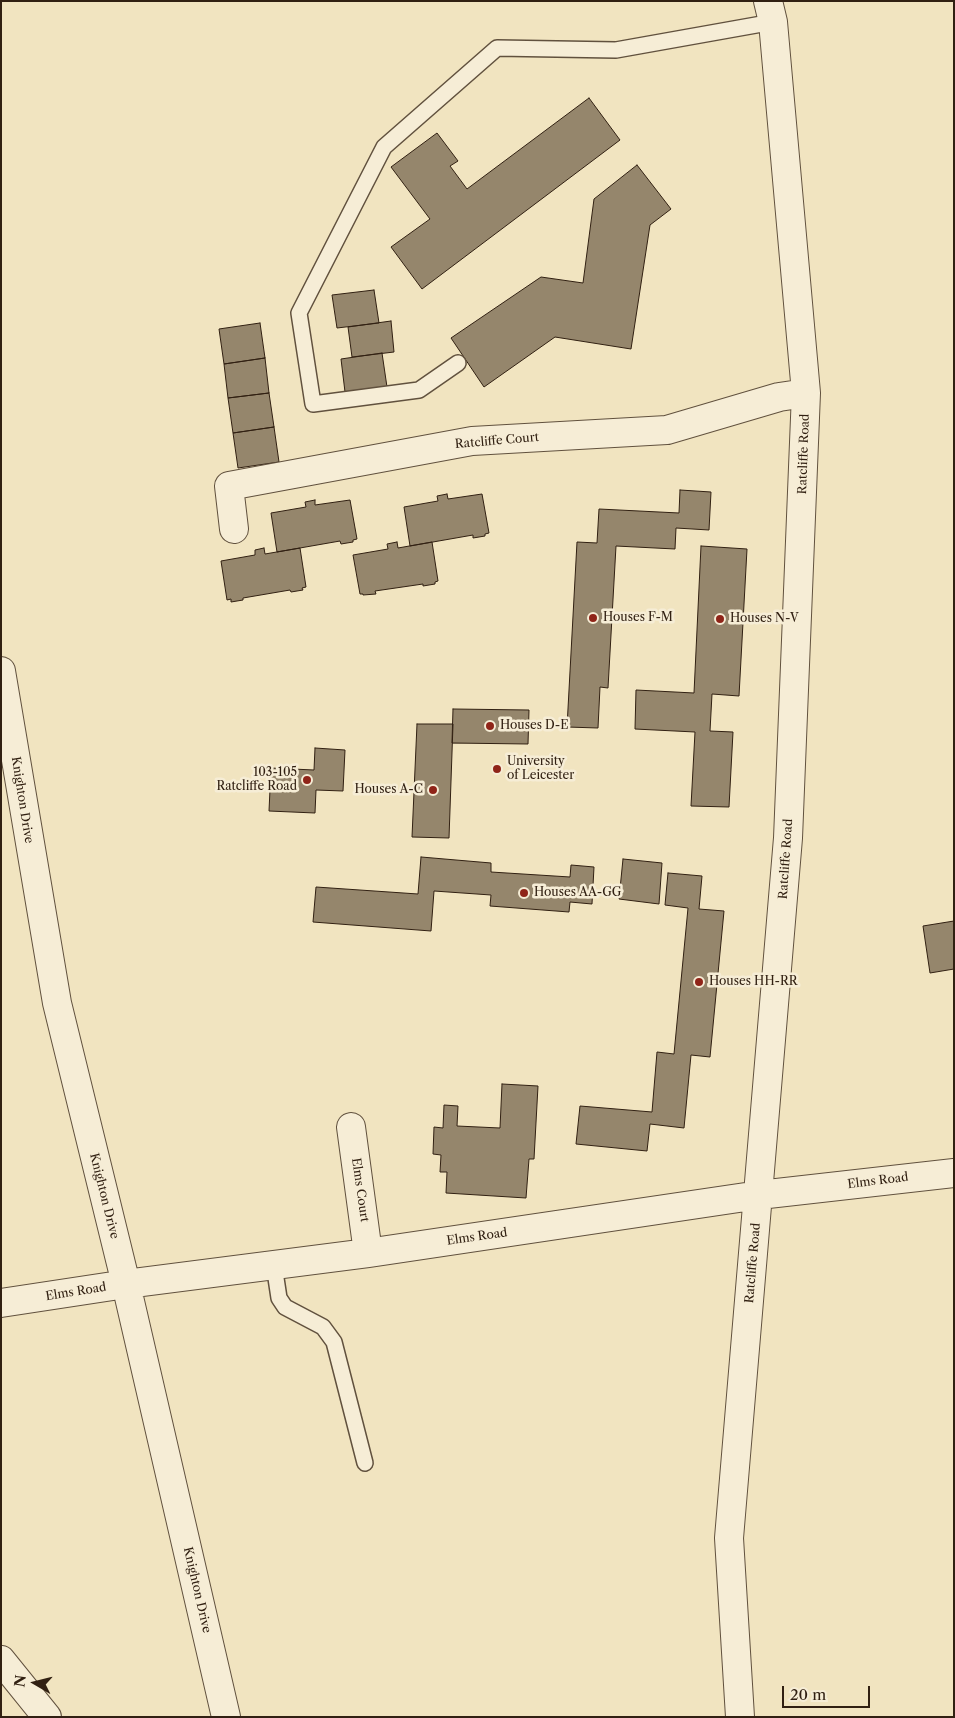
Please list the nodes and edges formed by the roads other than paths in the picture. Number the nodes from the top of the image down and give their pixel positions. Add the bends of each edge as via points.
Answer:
1 (771, 12) edge
2 (458, 363) dead end
3 (806, 393) junction
4 (234, 529) dead end
5 (1, 671) edge
6 (4, 708) edge
7 (351, 1127) dead end
8 (954, 1173) edge
9 (759, 1196) junction
10 (368, 1253) junction
11 (274, 1265) junction
12 (126, 1284) junction
13 (1, 1303) edge
14 (365, 1463) dead end
15 (1, 1660) edge
16 (47, 1717) edge
17 (226, 1717) edge
18 (740, 1717) edge

1 - 2 lane via 616,50 497,48 384,147 299,313 313,404 419,390
1 - 3 street, Ratcliffe Road
3 - 4 street, Ratcliffe Court via 779,397 667,430 472,441 229,486
3 - 9 street, Ratcliffe Road via 788,838
5 - 6 street, Knighton Drive
6 - 12 street, Knighton Drive via 57,1003
7 - 10 street, Elms Court
8 - 9 street, Elms Road
9 - 10 street, Elms Road
9 - 18 street, Ratcliffe Road via 729,1538
10 - 11 street, Elms Road
11 - 12 street, Elms Road
11 - 14 lane via 279,1298 285,1308 323,1328 334,1342
12 - 13 street, Elms Road
12 - 17 street, Knighton Drive
15 - 16 street

